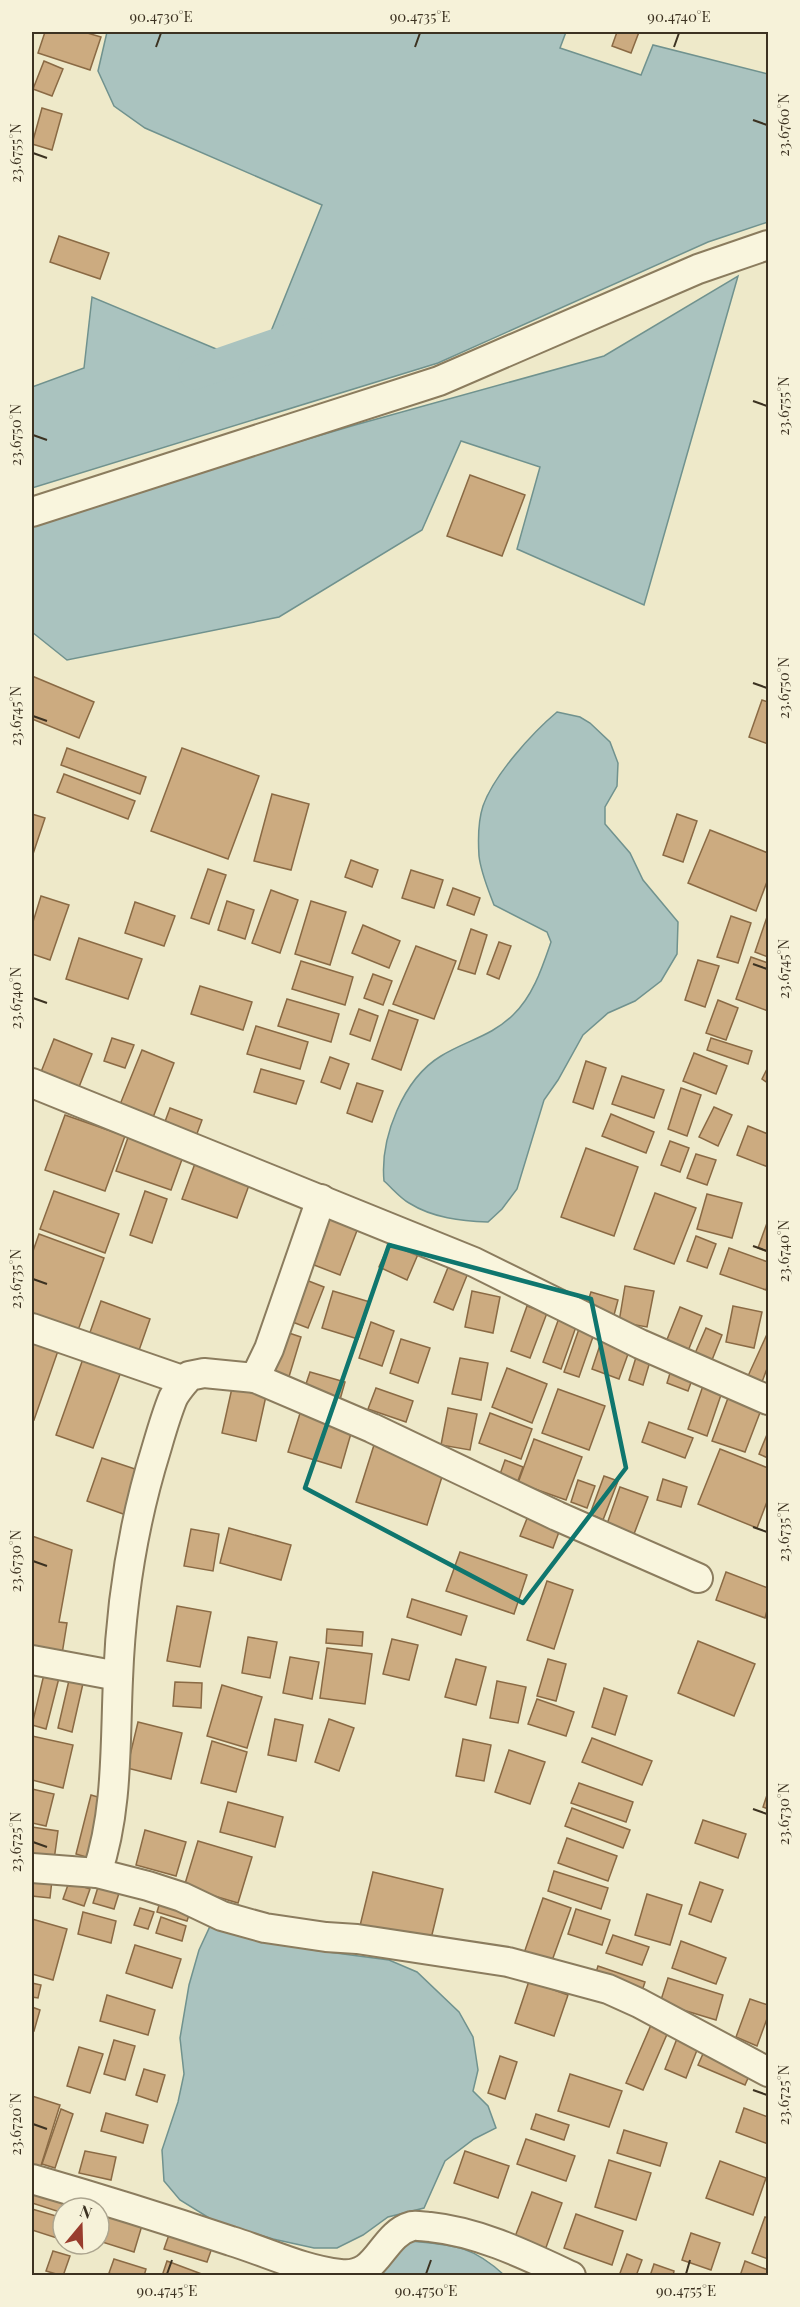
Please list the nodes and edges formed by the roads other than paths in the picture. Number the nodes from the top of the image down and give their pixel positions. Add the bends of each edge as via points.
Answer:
1 (768, 245) edge
2 (32, 512) edge
3 (32, 1083) edge
4 (321, 1199) junction
5 (32, 1328) edge
6 (255, 1378) junction
7 (185, 1381) junction
8 (768, 1400) edge
9 (698, 1578) dead end
10 (32, 1660) edge
11 (118, 1676) junction
12 (32, 1868) edge
13 (97, 1874) junction
14 (768, 2072) edge
15 (32, 2179) edge
16 (571, 2276) edge

1 - 2 street via 698,269 439,381
3 - 4 street
4 - 6 street via 269,1349
4 - 8 street via 474,1262 640,1344
5 - 7 street
6 - 7 street via 204,1373 189,1376
6 - 9 street
7 - 11 street via 174,1396 146,1482 126,1582
10 - 11 street
11 - 13 street via 116,1771
12 - 13 street
13 - 14 street via 170,1894 222,1916 265,1928 508,1962 608,1989
15 - 16 street via 341,2274 358,2274 390,2240 412,2226 455,2230

